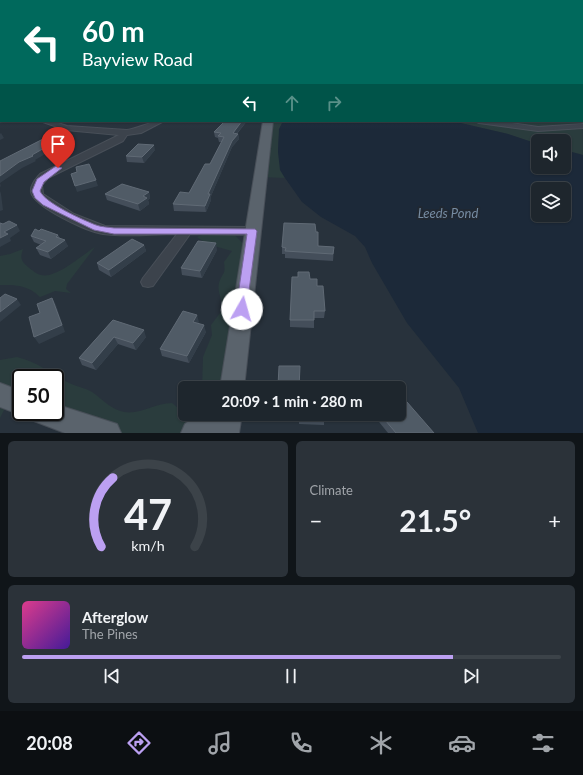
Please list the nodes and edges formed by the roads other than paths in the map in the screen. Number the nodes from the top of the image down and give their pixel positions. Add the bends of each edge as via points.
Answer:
1 (47, 122) edge
2 (158, 122) edge
3 (268, 122) edge
4 (486, 122) edge
5 (572, 124) edge
6 (583, 126) edge
7 (124, 133) junction
8 (252, 231) junction
9 (185, 232) junction
10 (148, 282) dead end
11 (233, 381) edge
12 (0, 395) edge
13 (12, 400) edge
14 (57, 421) edge
15 (210, 421) edge
16 (228, 421) edge
17 (67, 428) edge
18 (108, 433) edge
19 (194, 433) edge
20 (226, 433) edge

1 - 7 street via 66,128
2 - 7 street via 136,132
3 - 8 main road
4 - 5 street via 525,128
5 - 6 street
7 - 9 street via 120,139 44,176 37,185 38,196 70,217 103,230
8 - 9 street
8 - 11 main road
9 - 10 street
12 - 13 main road
14 - 17 main road
15 - 19 main road
16 - 20 main road
17 - 18 main road

